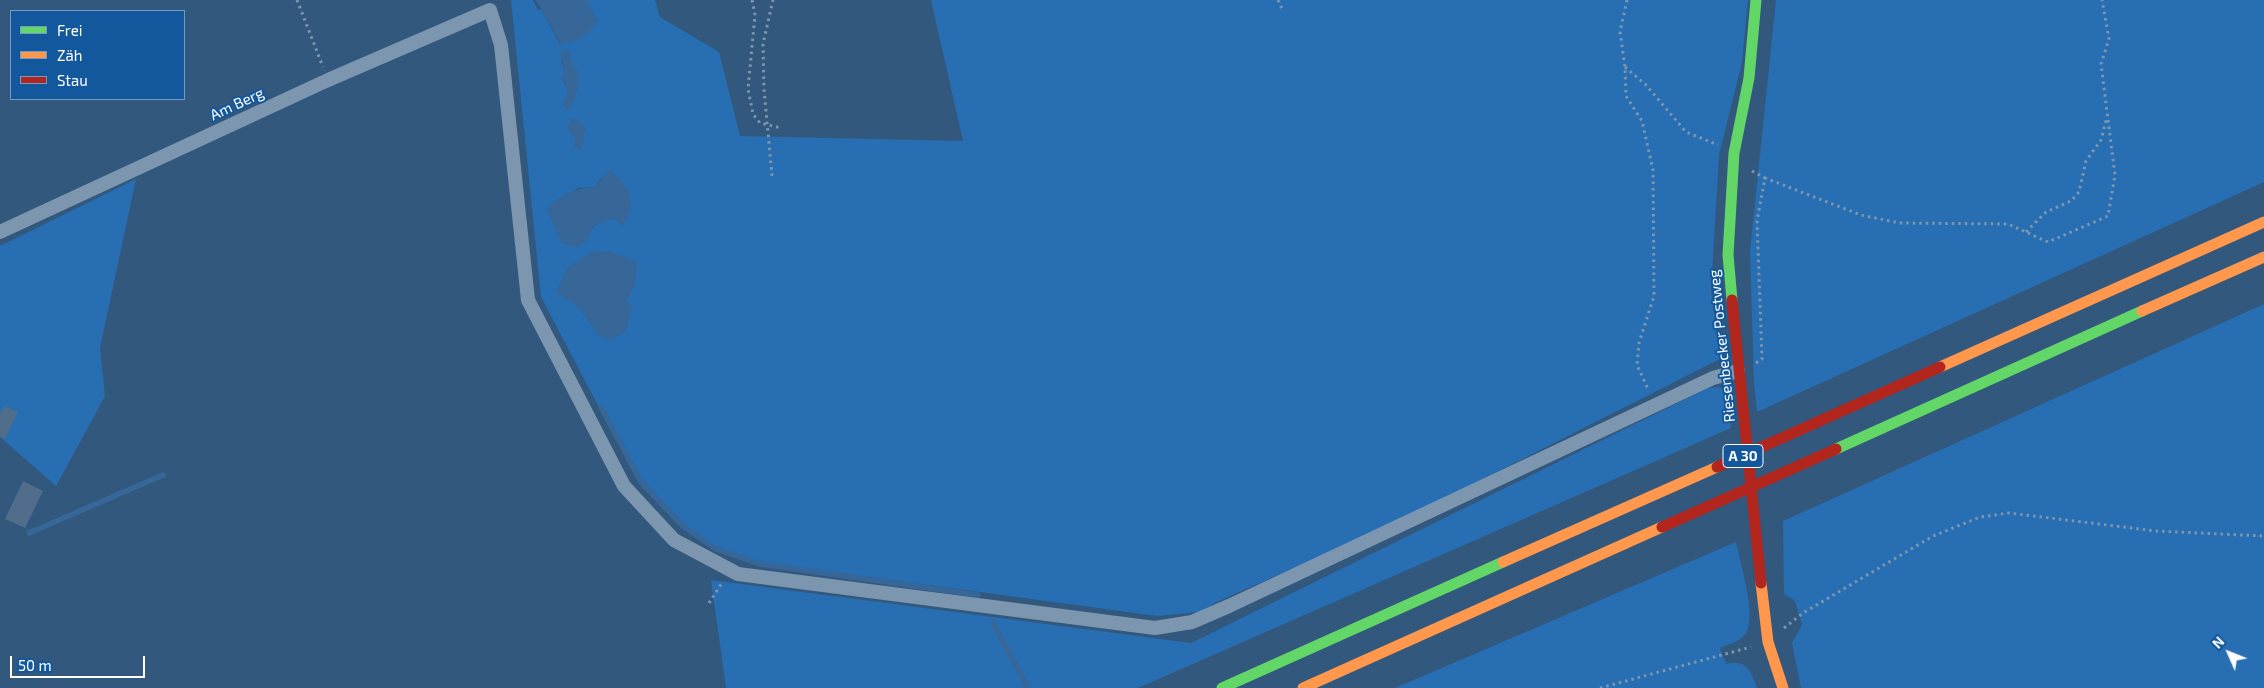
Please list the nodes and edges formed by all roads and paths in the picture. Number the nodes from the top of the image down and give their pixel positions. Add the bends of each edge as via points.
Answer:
1 (297, 0) edge
2 (752, 0) edge
3 (773, 0) edge
4 (1278, 0) edge
5 (1627, 0) edge
6 (1756, 0) edge
7 (2102, 0) edge
8 (1283, 11) dead end
9 (1625, 67) junction
10 (328, 80) junction
11 (2107, 114) junction
12 (767, 124) junction
13 (781, 128) dead end
14 (1734, 153) junction
15 (772, 176) dead end
16 (1765, 178) junction
17 (2264, 222) edge
18 (0, 232) edge
19 (2026, 232) junction
20 (2264, 257) edge
21 (1739, 378) junction
22 (1657, 404) junction
23 (2264, 536) edge
24 (730, 570) junction
25 (709, 603) dead end
26 (1768, 642) junction
27 (1222, 688) edge
28 (1302, 688) edge
29 (1600, 688) edge
30 (1782, 688) edge

1 - 10 path
2 - 12 path via 755,15 748,89 753,114
3 - 12 path via 763,44
4 - 8 path
5 - 9 path via 1620,32
6 - 14 main road, Riesenbecker Postweg via 1749,78
7 - 11 path via 2109,38 2101,64
9 - 14 path via 1646,85 1686,132
9 - 22 path via 1626,96 1642,121 1654,170 1654,296 1639,343 1637,365
10 - 18 street, Am Berg
10 - 24 street, Am Berg via 490,10 501,45 528,300 624,486 674,540
11 - 19 path via 2101,140 2086,161 2079,192 2071,200 2046,212
11 - 19 path via 2115,175 2108,216 2048,242
12 - 13 path
12 - 15 path
14 - 16 path via 1754,173
14 - 21 main road, Riesenbecker Postweg via 1728,256
16 - 19 path via 1861,215 1899,223 2008,224
16 - 21 path via 1757,221 1762,359
17 - 27 main road, A 30
20 - 28 main road, A 30
21 - 22 street via 1713,378
21 - 26 main road, Riesenbecker Postweg
22 - 24 street via 1192,622 1156,628 738,574
23 - 26 path via 2156,531 2009,513 1980,518 1933,536 1847,586 1803,613
24 - 25 path
26 - 29 path
26 - 30 main road, Riesenbecker Postweg

